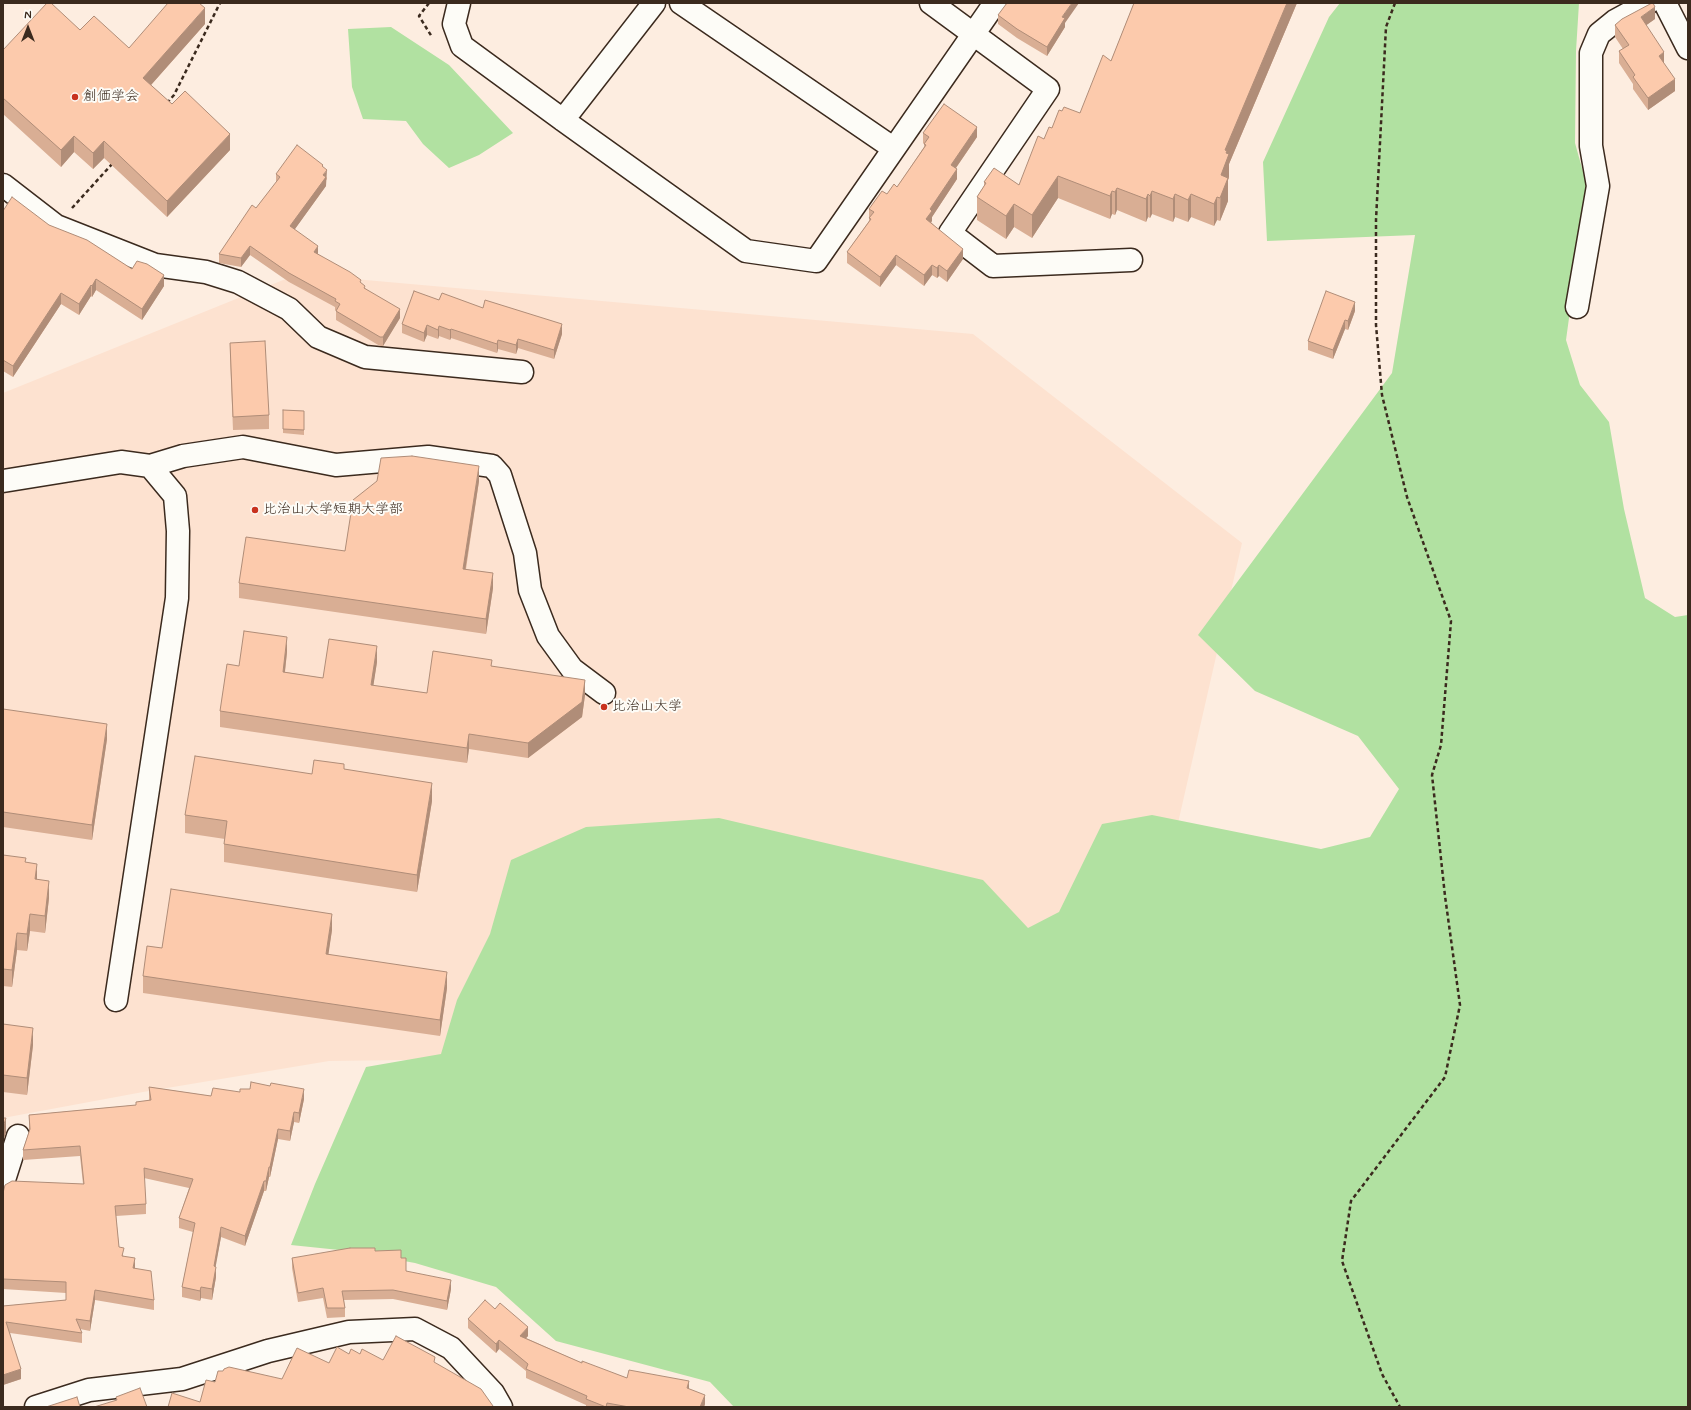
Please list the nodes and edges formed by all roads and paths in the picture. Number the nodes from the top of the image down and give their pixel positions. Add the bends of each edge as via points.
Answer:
1 (220, 3) edge
2 (458, 3) edge
3 (654, 3) edge
4 (681, 3) edge
5 (931, 3) edge
6 (995, 3) edge
7 (1395, 3) edge
8 (1648, 3) edge
9 (1665, 3) edge
10 (973, 34) junction
11 (1688, 48) edge
12 (164, 106) edge
13 (563, 120) junction
14 (893, 148) junction
15 (118, 158) edge
16 (3, 185) edge
17 (71, 209) dead end
18 (1131, 260) dead end
19 (1577, 307) dead end
20 (522, 372) dead end
21 (150, 466) junction
22 (3, 480) edge
23 (604, 694) dead end
24 (116, 1000) dead end
25 (18, 1136) dead end
26 (3, 1183) edge
27 (93, 1398) edge
28 (36, 1407) edge
29 (501, 1407) edge
30 (1400, 1407) edge

1 - 12 path via 174,95
2 - 13 street via 454,24 462,46
3 - 13 street
4 - 14 street
5 - 10 street
6 - 10 street
7 - 30 path via 1386,28 1376,220 1376,325 1382,395 1407,497 1451,621 1441,745 1432,775 1460,1005 1445,1077 1351,1201 1342,1261 1382,1374
8 - 19 street via 1615,21 1599,34 1591,53 1591,146 1598,186
9 - 11 street
10 - 14 street
10 - 18 street via 1048,89 950,233 993,266
13 - 14 street via 746,251 816,261
15 - 17 path
16 - 20 street via 56,226 155,265 206,272 238,282 289,309 318,337 366,357
21 - 22 street via 121,462
21 - 23 street via 183,456 243,447 336,465 428,457 492,466 500,474 525,553 530,590 548,636 572,669
21 - 24 street via 175,496 178,531 177,598
25 - 26 street
27 - 28 street
27 - 29 street via 182,1379 268,1351 349,1332 415,1329 451,1348 493,1393

